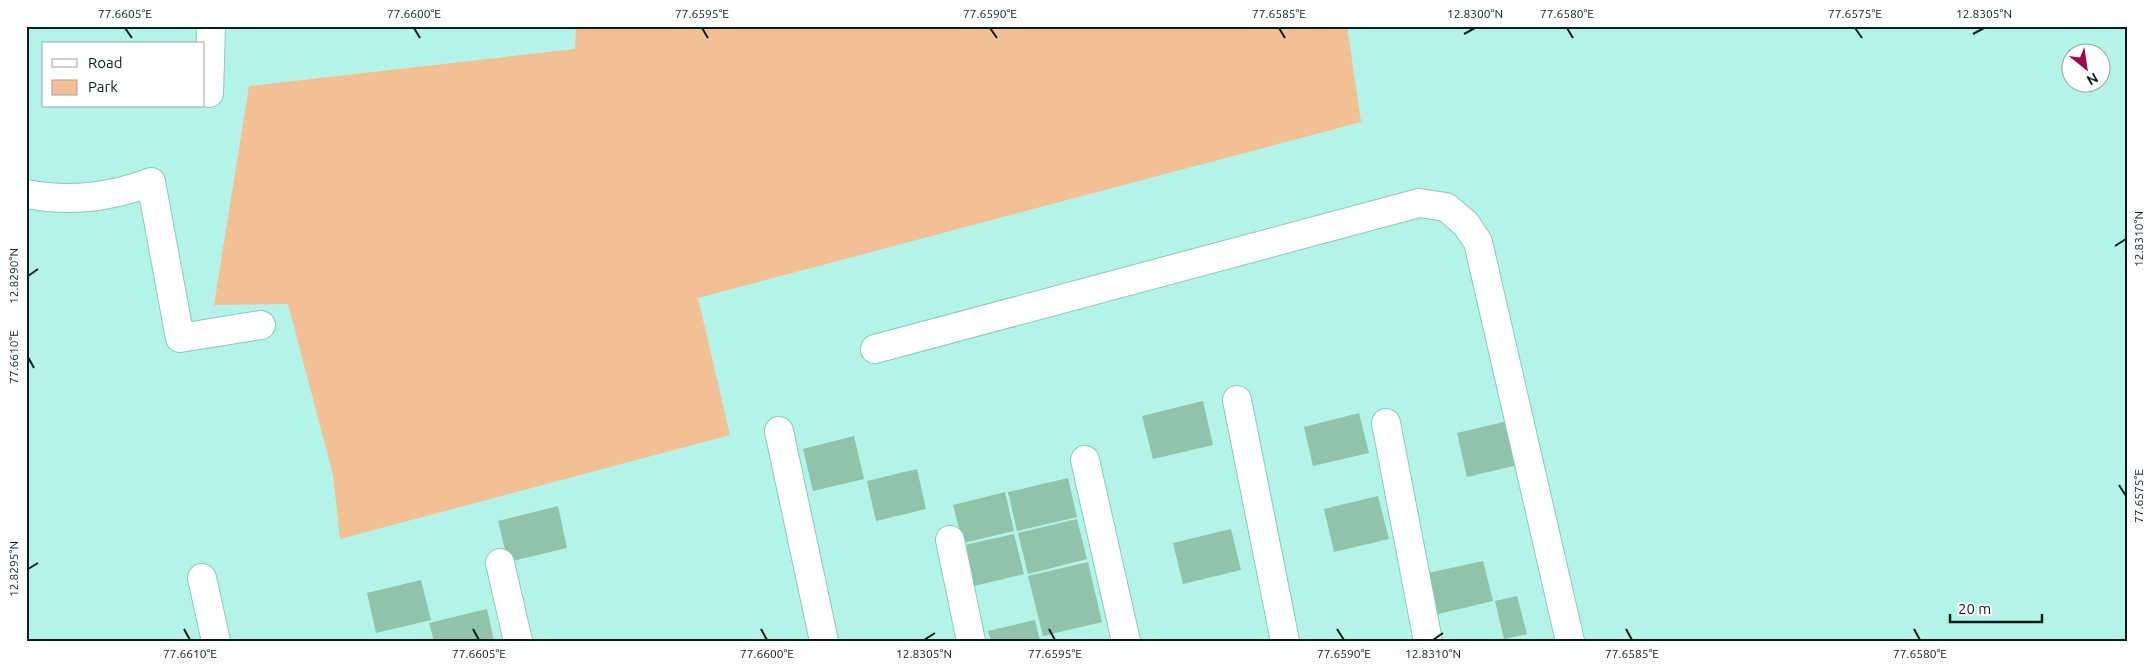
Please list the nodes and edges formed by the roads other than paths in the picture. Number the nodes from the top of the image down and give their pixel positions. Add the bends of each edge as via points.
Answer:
1 (211, 26) edge
2 (208, 94) dead end
3 (26, 194) edge
4 (262, 325) dead end
5 (875, 349) dead end
6 (1237, 400) dead end
7 (1386, 423) dead end
8 (779, 431) dead end
9 (1084, 460) dead end
10 (950, 540) dead end
11 (500, 563) dead end
12 (202, 578) dead end
13 (216, 641) edge
14 (518, 641) edge
15 (824, 641) edge
16 (971, 641) edge
17 (1126, 641) edge
18 (1285, 641) edge
19 (1428, 641) edge
20 (1570, 641) edge

1 - 2 street
3 - 4 street via 47,198 100,197 151,182 180,338
5 - 20 street via 1420,204 1446,207 1466,224 1478,242
6 - 18 street
7 - 19 street
8 - 15 street
9 - 17 street
10 - 16 street
11 - 14 street
12 - 13 street

